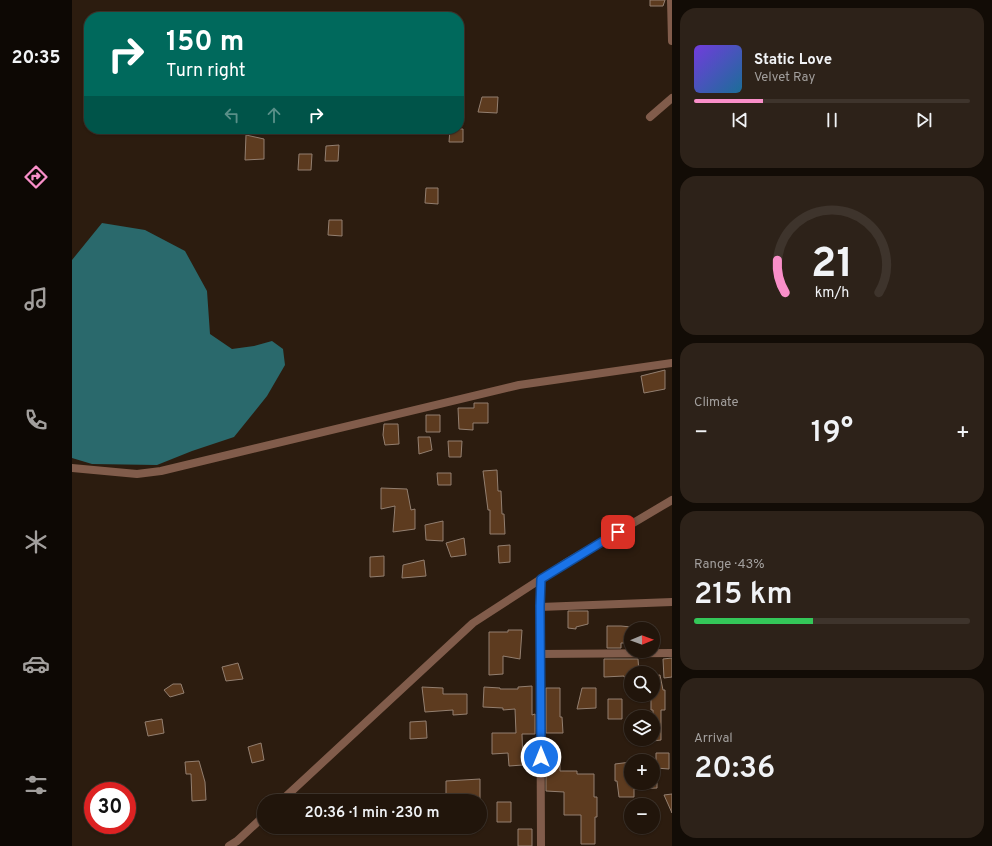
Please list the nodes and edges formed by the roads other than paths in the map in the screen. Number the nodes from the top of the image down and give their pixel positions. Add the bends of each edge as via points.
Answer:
1 (671, 0) edge
2 (672, 41) edge
3 (670, 102) edge
4 (650, 117) dead end
5 (672, 363) edge
6 (72, 468) edge
7 (672, 500) edge
8 (541, 579) junction
9 (672, 602) edge
10 (540, 606) junction
11 (672, 653) edge
12 (540, 654) junction
13 (289, 794) edge
14 (257, 822) edge
15 (229, 846) edge
16 (541, 846) edge

1 - 2 street
3 - 4 street
5 - 6 street via 519,385 161,471 137,474
7 - 8 street
8 - 10 street
8 - 13 street via 473,623
9 - 10 street
10 - 12 street
11 - 12 street
12 - 16 street
14 - 15 street

